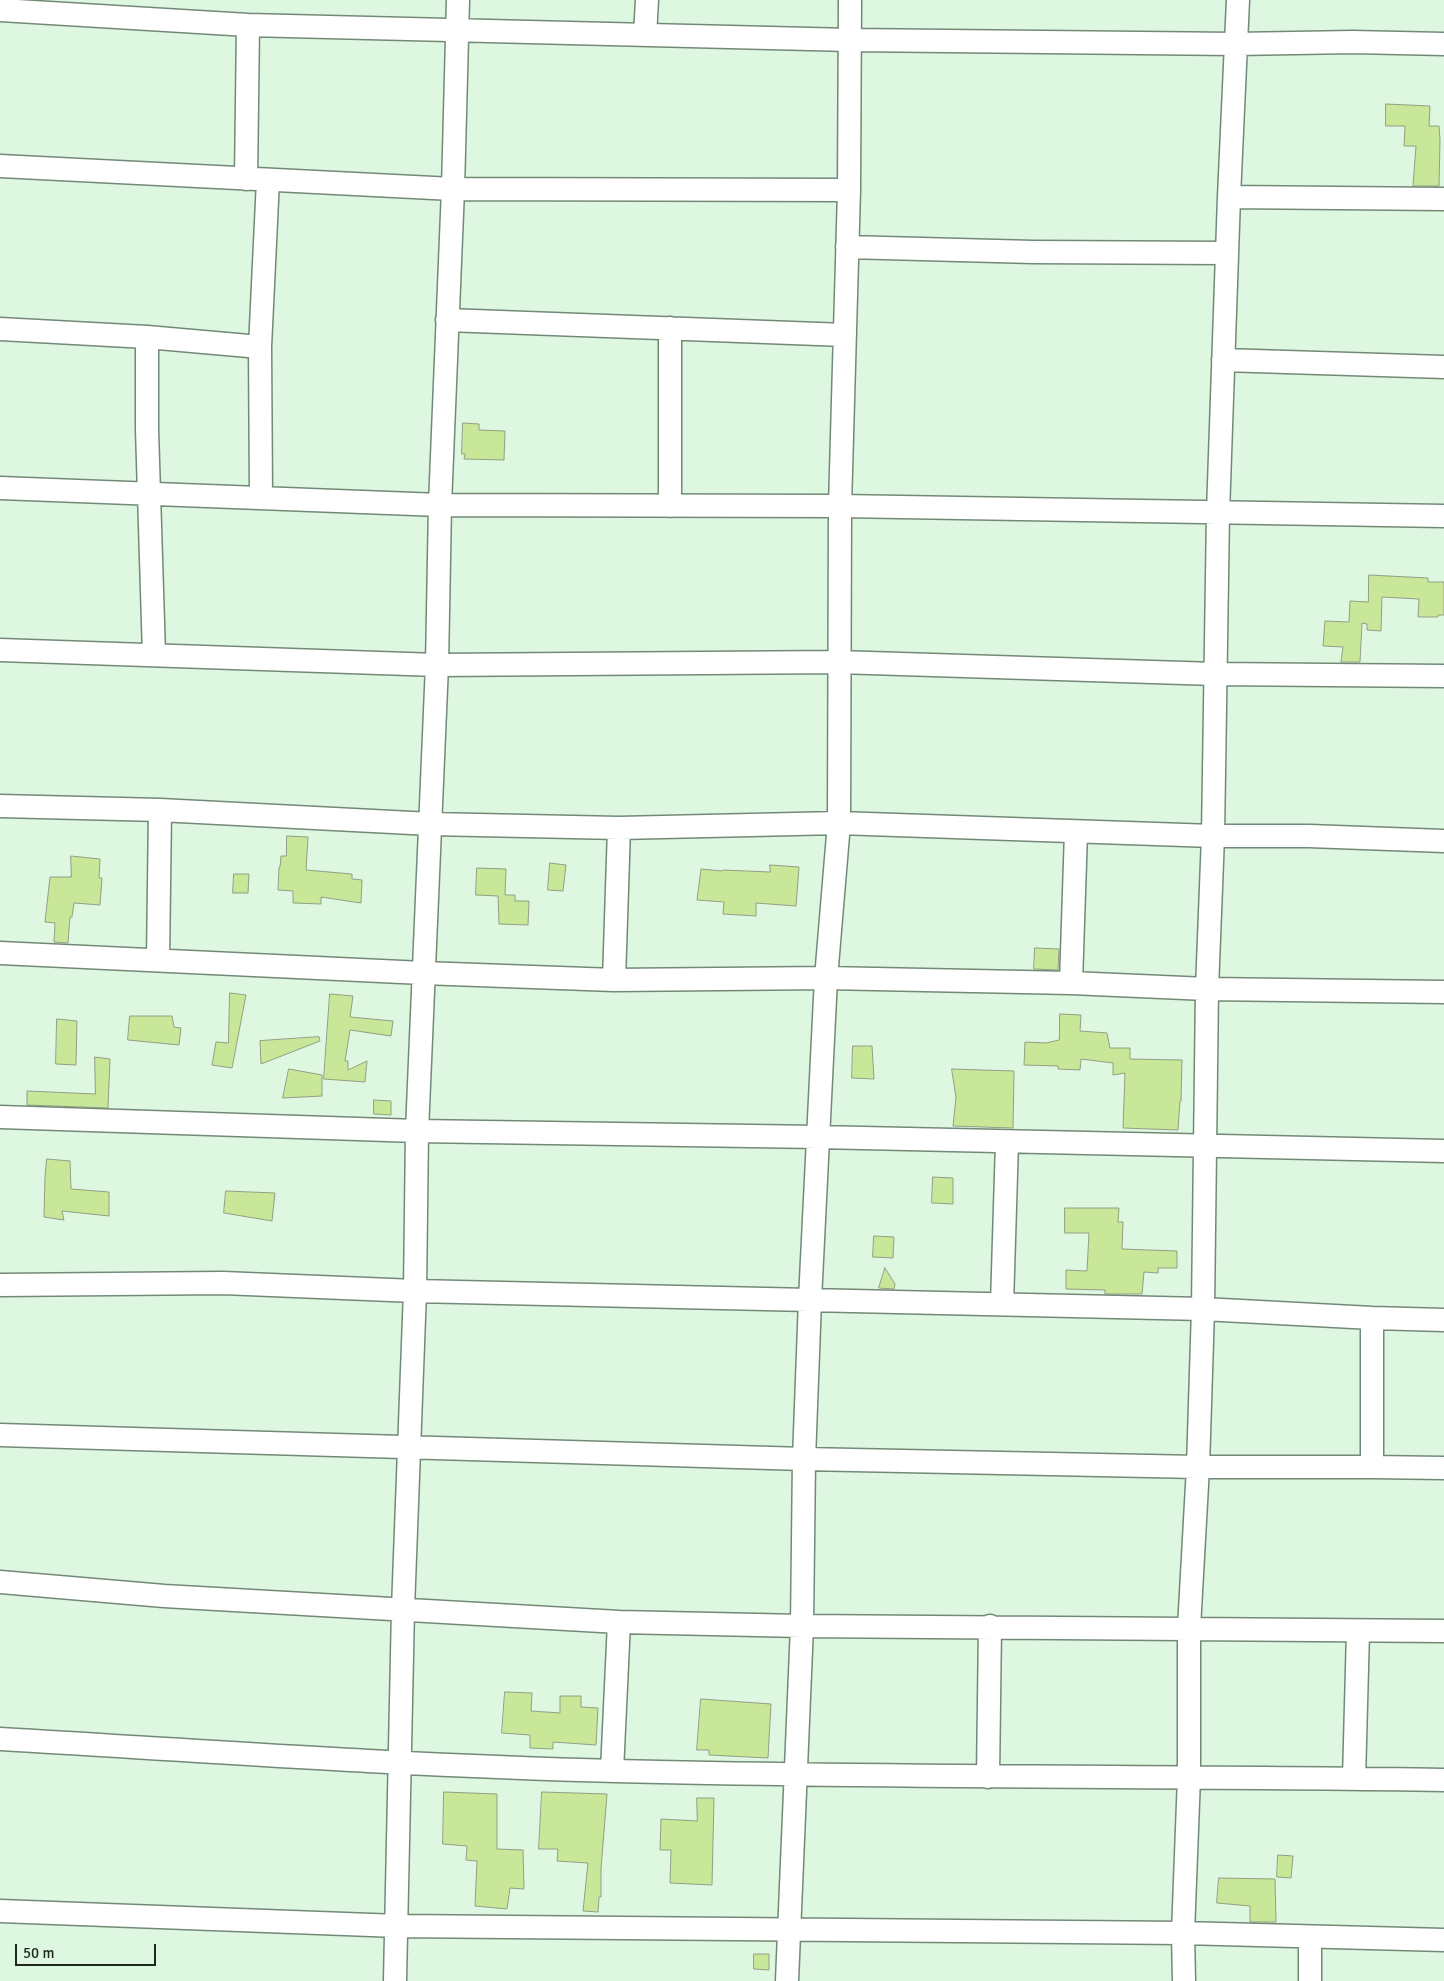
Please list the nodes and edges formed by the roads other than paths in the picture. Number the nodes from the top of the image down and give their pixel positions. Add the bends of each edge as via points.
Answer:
1 (458, 0) edge
2 (647, 0) edge
3 (850, 0) edge
4 (1238, 0) edge
5 (0, 10) edge
6 (248, 24) junction
7 (458, 30) junction
8 (645, 35) junction
9 (850, 40) junction
10 (1236, 44) junction
11 (1444, 44) edge
12 (0, 166) edge
13 (257, 180) junction
14 (453, 188) junction
15 (849, 190) junction
16 (1229, 197) junction
17 (1444, 199) edge
18 (848, 247) junction
19 (1226, 253) junction
20 (447, 320) junction
21 (670, 328) junction
22 (0, 329) edge
23 (845, 334) junction
24 (147, 337) junction
25 (260, 346) junction
26 (1223, 360) junction
27 (1444, 367) edge
28 (0, 488) edge
29 (148, 494) junction
30 (261, 497) junction
31 (440, 505) junction
32 (670, 506) junction
33 (840, 506) junction
34 (1218, 513) junction
35 (1444, 516) edge
36 (0, 650) edge
37 (154, 654) junction
38 (838, 662) junction
39 (437, 665) junction
40 (1215, 674) junction
41 (1444, 676) edge
42 (0, 806) edge
43 (160, 810) junction
44 (839, 823) junction
45 (431, 824) junction
46 (618, 828) junction
47 (1076, 832) junction
48 (1213, 836) junction
49 (1444, 841) edge
50 (0, 953) edge
51 (158, 960) junction
52 (423, 973) junction
53 (826, 978) junction
54 (614, 980) junction
55 (1071, 982) junction
56 (1207, 990) junction
57 (1444, 992) edge
58 (0, 1117) edge
59 (417, 1131) junction
60 (818, 1137) junction
61 (1007, 1142) junction
62 (1205, 1146) junction
63 (1444, 1151) edge
64 (0, 1285) edge
65 (415, 1291) junction
66 (810, 1300) junction
67 (1002, 1304) junction
68 (1203, 1309) junction
69 (1372, 1318) junction
70 (1444, 1320) edge
71 (0, 1435) edge
72 (410, 1446) junction
73 (804, 1459) junction
74 (1372, 1466) junction
75 (1198, 1467) junction
76 (1444, 1468) edge
77 (0, 1582) edge
78 (403, 1609) junction
79 (620, 1622) junction
80 (802, 1626) junction
81 (990, 1626) junction
82 (1189, 1628) junction
83 (1358, 1631) junction
84 (1444, 1631) edge
85 (0, 1739) edge
86 (400, 1763) junction
87 (612, 1771) junction
88 (795, 1775) junction
89 (988, 1777) junction
90 (1189, 1777) junction
91 (1354, 1779) junction
92 (1444, 1780) edge
93 (0, 1911) edge
94 (398, 1926) junction
95 (789, 1931) junction
96 (1184, 1933) junction
97 (1310, 1937) junction
98 (1444, 1940) edge
99 (395, 1981) edge
100 (787, 1981) edge
101 (1184, 1981) edge
102 (1310, 1981) edge

1 - 7 street
2 - 8 street
3 - 9 street
4 - 10 street
5 - 6 street
6 - 7 street
6 - 13 street
7 - 8 street
7 - 14 street
8 - 9 street
9 - 10 street
9 - 15 street
10 - 11 street
10 - 16 street
12 - 13 street
13 - 14 street
13 - 25 street
14 - 15 street
14 - 20 street
15 - 18 street
16 - 17 street
16 - 19 street
18 - 19 street
18 - 23 street
19 - 26 street
20 - 21 street
20 - 31 street
21 - 23 street
21 - 32 street
22 - 24 street
23 - 33 street
24 - 25 street
24 - 29 street
25 - 30 street
26 - 27 street
26 - 34 street
28 - 29 street
29 - 30 street
29 - 37 street
30 - 31 street
31 - 32 street
31 - 39 street
32 - 33 street
33 - 34 street
33 - 38 street
34 - 35 street
34 - 40 street
36 - 37 street
37 - 39 street
38 - 39 street
38 - 40 street
38 - 44 street
39 - 45 street
40 - 41 street
40 - 48 street
42 - 43 street
43 - 45 street
43 - 51 street
44 - 46 street
44 - 47 street
44 - 53 street
45 - 46 street
45 - 52 street
46 - 54 street
47 - 48 street
47 - 55 street
48 - 49 street
48 - 56 street
50 - 51 street
51 - 52 street
52 - 54 street
52 - 59 street
53 - 54 street
53 - 55 street
53 - 60 street
55 - 56 street
56 - 57 street
56 - 62 street
58 - 59 street
59 - 60 street
59 - 65 street
60 - 61 street
60 - 66 street
61 - 62 street
61 - 67 street
62 - 63 street
62 - 68 street
64 - 65 street via 223,1284
65 - 66 street
65 - 72 street
66 - 67 street
66 - 73 street
67 - 68 street
68 - 69 street
68 - 75 street
69 - 70 street
69 - 74 street
71 - 72 street
72 - 73 street
72 - 78 street
73 - 75 street
73 - 80 street
74 - 75 street
74 - 76 street
75 - 82 street
77 - 78 street via 164,1596
78 - 79 street
78 - 86 street
79 - 80 street
79 - 87 street
80 - 81 street
80 - 88 street
81 - 82 street
81 - 89 street
82 - 83 street
82 - 90 street
83 - 84 street
83 - 91 street
85 - 86 street
86 - 87 street
86 - 94 street
87 - 88 street
88 - 89 street
88 - 95 street
89 - 90 street
90 - 91 street
90 - 96 street
91 - 92 street
93 - 94 street
94 - 95 street
94 - 99 street
95 - 96 street
95 - 100 street
96 - 97 street
96 - 101 street
97 - 98 street
97 - 102 street

